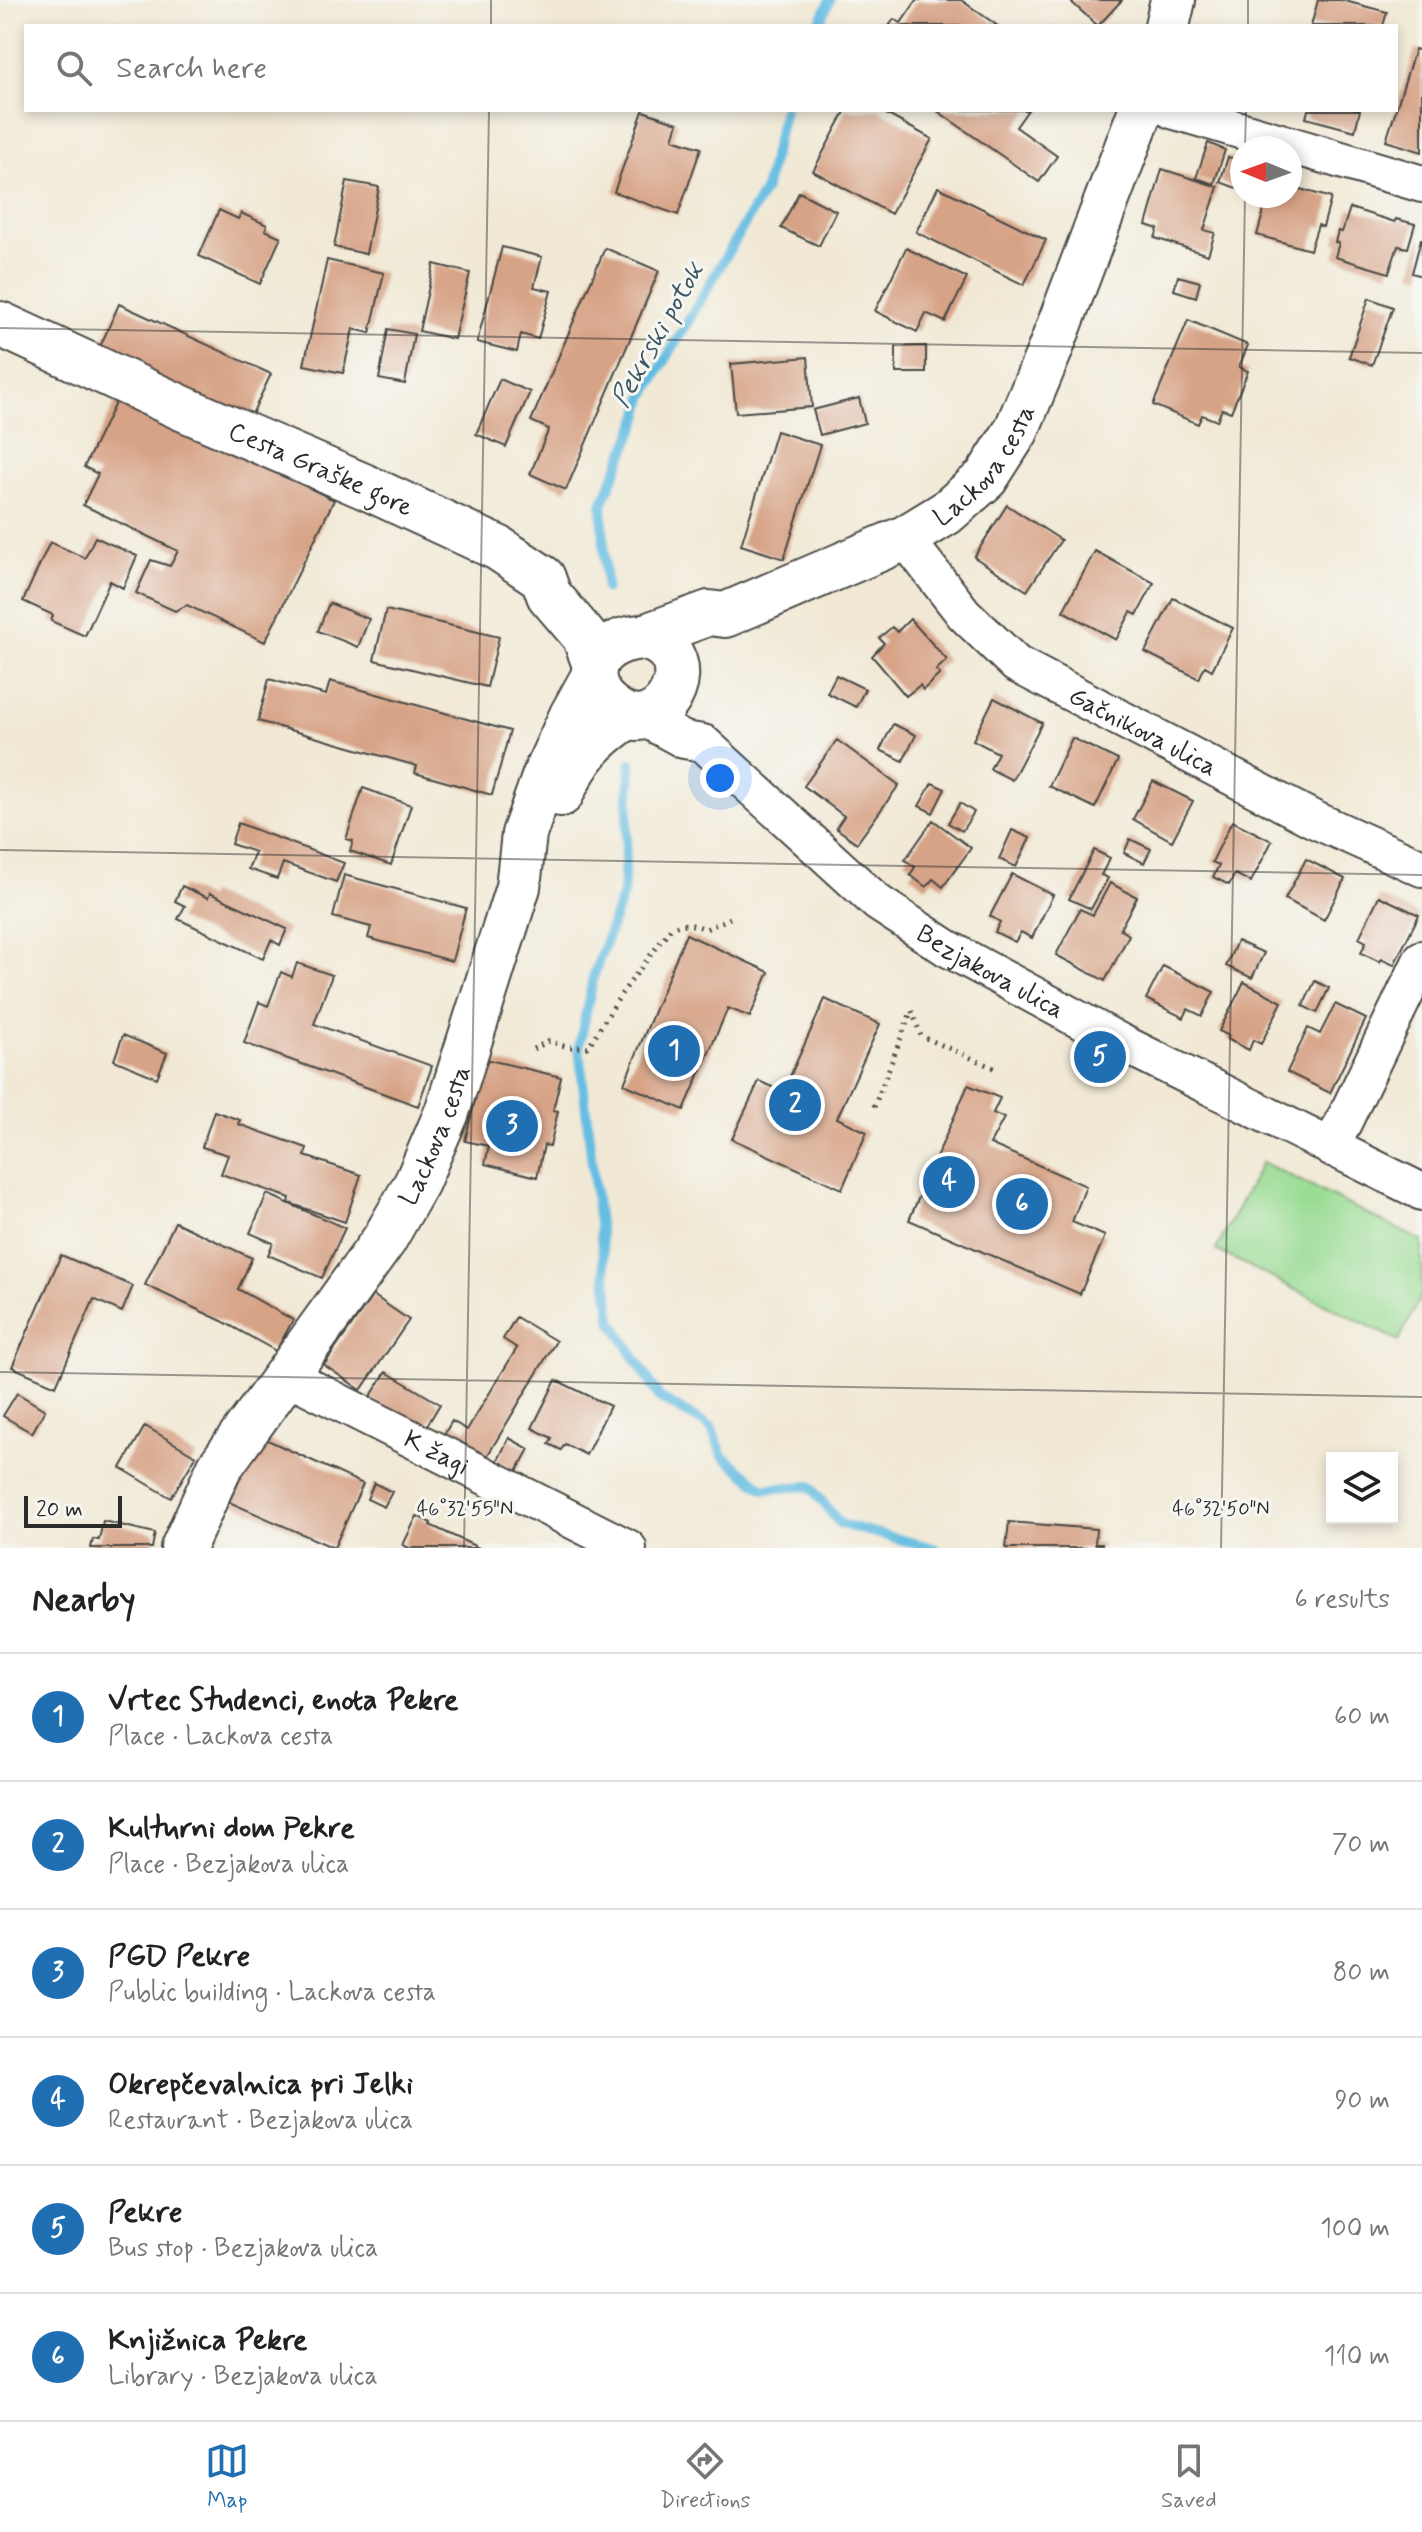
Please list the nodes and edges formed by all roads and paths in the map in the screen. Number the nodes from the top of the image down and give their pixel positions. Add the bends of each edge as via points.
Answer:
1 (1173, 0) edge
2 (1167, 24) edge
3 (1140, 112) edge
4 (1179, 112) edge
5 (1422, 184) edge
6 (0, 324) edge
7 (905, 538) junction
8 (543, 578) junction
9 (725, 615) junction
10 (635, 637) junction
11 (594, 671) junction
12 (675, 679) junction
13 (635, 717) junction
14 (703, 743) junction
15 (1422, 868) edge
16 (518, 887) junction
17 (730, 918) dead end
18 (1422, 959) edge
19 (533, 1049) dead end
20 (994, 1068) dead end
21 (874, 1107) dead end
22 (1331, 1148) junction
23 (1422, 1192) edge
24 (287, 1376) junction
25 (183, 1548) edge
26 (628, 1548) edge

1 - 2 street
3 - 7 street, Lackova cesta via 1016,431 986,478 946,513
4 - 5 street
6 - 8 street, Cesta Graške gore via 417,510 498,548
7 - 9 street, Lackova cesta
7 - 15 street, Gačnikova ulica via 964,614 1016,664 1313,819
8 - 10 street via 560,583 598,619
8 - 11 street, Cesta Graške gore via 549,595 584,636
9 - 10 street, Lackova cesta via 709,613
9 - 12 street
10 - 11 street via 604,650
10 - 12 street via 662,644 671,655
11 - 13 street via 609,707
11 - 16 street, Lackova cesta via 546,772 524,834
12 - 13 street via 668,703
12 - 14 street
13 - 14 street, Bezjakova ulica
13 - 16 street via 606,731 575,764
14 - 22 street, Bezjakova ulica via 878,903 947,948
16 - 24 street, Lackova cesta via 447,1112 422,1171 384,1240
17 - 19 path via 706,929 689,923 671,928 588,1047 549,1041
18 - 22 street
20 - 21 path via 921,1036 912,1011
22 - 23 street, Bezjakova ulica
24 - 25 street, Lackova cesta via 219,1468
24 - 26 street, K žagi

